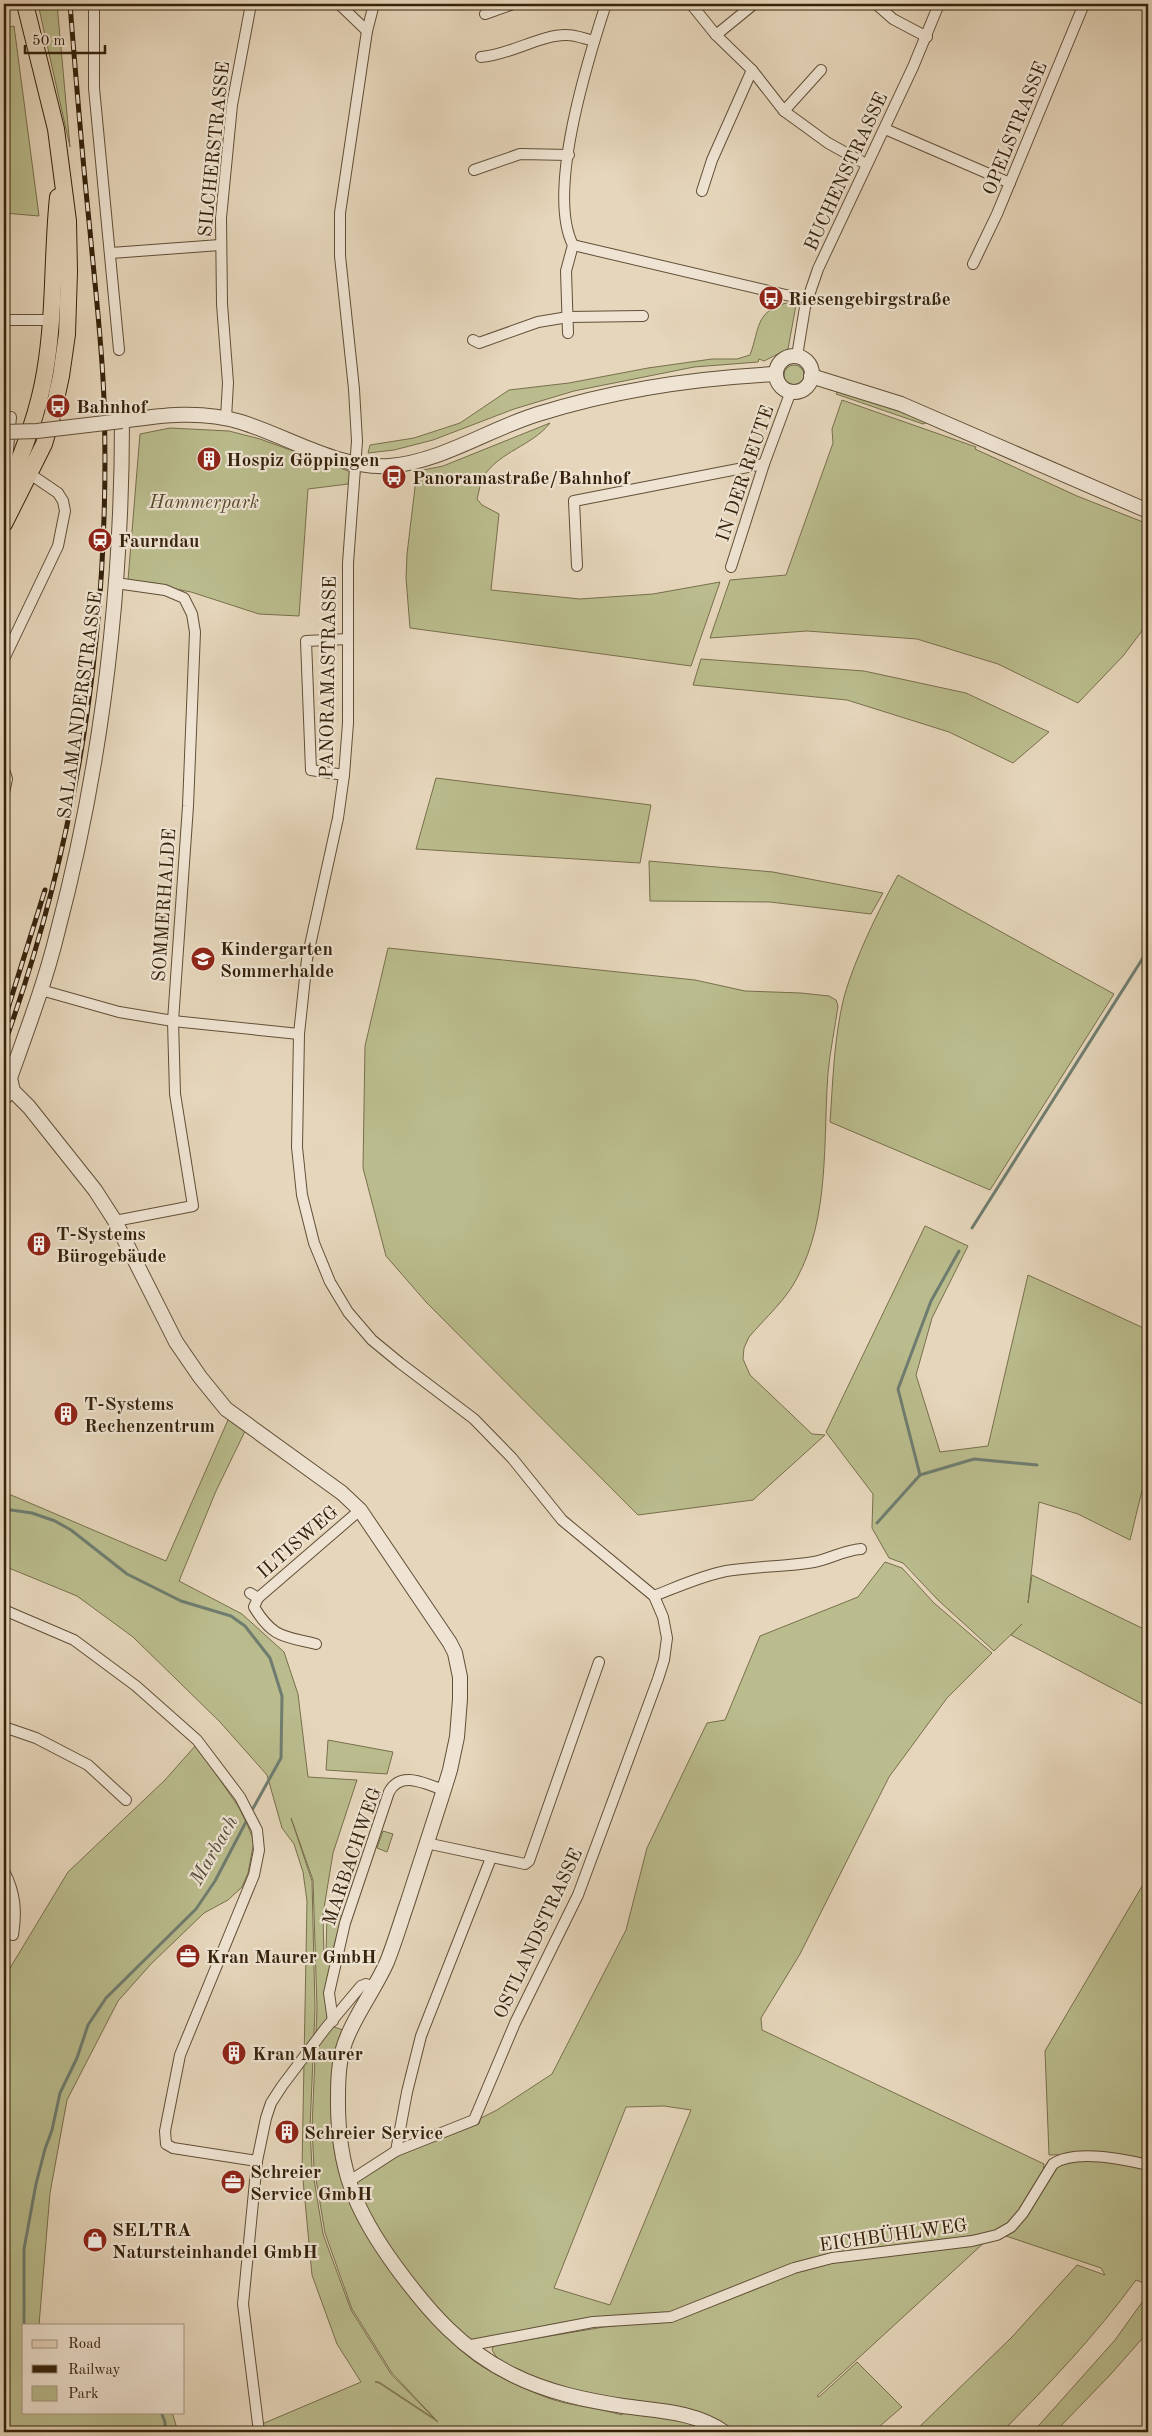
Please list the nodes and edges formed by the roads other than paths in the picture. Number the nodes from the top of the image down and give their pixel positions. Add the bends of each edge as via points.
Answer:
1 (25, 4) edge
2 (94, 4) edge
3 (251, 4) edge
4 (339, 4) edge
5 (374, 4) edge
6 (513, 4) edge
7 (606, 4) edge
8 (691, 4) edge
9 (754, 4) edge
10 (876, 4) edge
11 (939, 4) edge
12 (1084, 4) edge
13 (484, 14) dead end
14 (367, 31) junction
15 (716, 35) junction
16 (927, 37) junction
17 (594, 41) junction
18 (481, 57) dead end
19 (752, 70) junction
20 (821, 70) dead end
21 (784, 112) junction
22 (885, 129) junction
23 (568, 155) junction
24 (866, 164) junction
25 (62, 167) junction
26 (474, 170) dead end
27 (1010, 183) junction
28 (702, 191) dead end
29 (220, 245) junction
30 (573, 245) junction
31 (111, 253) junction
32 (973, 264) dead end
33 (807, 300) junction
34 (643, 316) dead end
35 (568, 317) junction
36 (4, 320) edge
37 (45, 320) junction
38 (568, 333) dead end
39 (472, 340) dead end
40 (119, 350) dead end
41 (797, 356) junction
42 (776, 374) junction
43 (811, 376) junction
44 (791, 391) junction
45 (227, 411) junction
46 (7, 417) edge
47 (122, 420) junction
48 (4, 432) edge
49 (354, 464) junction
50 (764, 464) junction
51 (13, 466) edge
52 (4, 495) edge
53 (1148, 511) edge
54 (4, 524) edge
55 (577, 566) dead end
56 (731, 567) dead end
57 (116, 583) junction
58 (348, 639) junction
59 (4, 659) edge
60 (4, 770) edge
61 (344, 775) junction
62 (4, 793) edge
63 (41, 990) junction
64 (173, 1021) junction
65 (299, 1034) junction
66 (8, 1096) edge
67 (115, 1221) junction
68 (360, 1510) junction
69 (861, 1549) dead end
70 (654, 1596) junction
71 (4, 1610) edge
72 (316, 1644) dead end
73 (599, 1662) dead end
74 (4, 1727) edge
75 (444, 1790) junction
76 (126, 1800) dead end
77 (426, 1843) junction
78 (491, 1858) junction
79 (4, 1871) edge
80 (13, 1935) dead end
81 (374, 1987) junction
82 (333, 2021) junction
83 (396, 2150) junction
84 (257, 2161) junction
85 (1148, 2165) edge
86 (348, 2182) junction
87 (466, 2346) junction
88 (259, 2432) edge
89 (724, 2432) edge

1 - 25 main road via 56,129
2 - 31 street via 94,88
3 - 29 street, SILCHERSTRASSE via 232,105
4 - 14 street
5 - 14 street, PANORAMASTRASSE
6 - 13 street
7 - 17 street
8 - 15 street
9 - 15 street
10 - 16 street via 893,19
11 - 16 street, BUCHENSTRASSE
12 - 27 street, OPELSTRASSE
14 - 49 street, PANORAMASTRASSE via 340,212 340,256 356,419
15 - 19 street
16 - 22 street, BUCHENSTRASSE
17 - 18 street via 568,35 556,36 498,56
17 - 23 street via 579,88
19 - 21 street
19 - 28 street via 712,160
20 - 21 street
21 - 24 street via 828,143
22 - 24 street, BUCHENSTRASSE
22 - 27 street
23 - 26 street via 520,154
23 - 30 street via 566,221
24 - 33 street, BUCHENSTRASSE
25 - 37 main road
25 - 51 main road via 69,272 67,334 61,376 44,444
27 - 32 street, OPELSTRASSE
29 - 31 street
29 - 45 street, SILCHERSTRASSE
30 - 33 street
30 - 35 street via 566,271
31 - 40 street
33 - 41 street, BUCHENSTRASSE
34 - 35 street
35 - 38 street
35 - 39 street via 538,322 479,343
36 - 37 street
37 - 51 main road via 45,372 37,407
41 - 42 street via 783,359
41 - 43 street via 809,364
42 - 44 street via 780,385
42 - 49 street via 721,377 591,399 537,414 418,460 388,466
43 - 44 street via 802,390
43 - 53 street via 902,404
44 - 50 street, IN DER REUTE
45 - 47 street
45 - 49 street
46 - 51 street
47 - 48 street, bridge
47 - 57 street, SALAMANDERSTRASSE
49 - 58 street, PANORAMASTRASSE via 348,563
50 - 55 street via 574,500
50 - 56 street, IN DER REUTE
51 - 52 main road
51 - 54 main road
51 - 59 street via 58,493 63,501 64,519 58,546
57 - 63 street, SALAMANDERSTRASSE via 89,789 58,934
57 - 64 street, SOMMERHALDE via 165,590 184,598 192,614 188,806
58 - 61 street, PANORAMASTRASSE
58 - 61 street via 306,641 311,770
60 - 62 street via 7,779
61 - 65 street, PANORAMASTRASSE via 338,818 307,959
63 - 64 street via 119,1012
63 - 66 street, SALAMANDERSTRASSE via 10,1078
64 - 65 street
64 - 67 street, SOMMERHALDE via 175,1094 193,1206
65 - 70 street, PANORAMASTRASSE via 297,1147 302,1195 314,1243 330,1282 348,1312 372,1340 400,1364 474,1419 512,1458 562,1520
66 - 67 street via 29,1107 95,1190
67 - 68 street via 176,1342 218,1400
68 - 72 street, ILTISWEG via 254,1596 254,1607 264,1624 278,1635
68 - 75 street via 455,1653 460,1677 459,1721 454,1756
69 - 70 street via 801,1564 727,1571
70 - 83 street, OSTLANDSTRASSE via 667,1638 658,1679 578,1895 515,2023 474,2120
71 - 84 street via 74,1640 136,1686 197,1740 240,1797 257,1830 259,1850 254,1875 180,2055 166,2131 166,2144 173,2148
73 - 78 street via 529,1861 525,1864
74 - 76 street via 36,1738 88,1765
75 - 77 street
75 - 82 street, MARBACHWEG via 406,1779 389,1792 345,1923 329,1993
77 - 78 street
77 - 81 street via 387,1961
78 - 83 street via 421,2036
79 - 80 street via 14,1899
81 - 82 street via 361,1986
81 - 86 street via 348,2034 338,2071 337,2120 340,2152
82 - 84 street via 271,2103
83 - 86 street, OSTLANDSTRASSE
84 - 88 street via 243,2304
85 - 87 street, EICHBÜHLWEG via 1103,2158 1059,2160 1023,2213 1011,2227 997,2235 832,2258 794,2268 671,2317 593,2322
86 - 87 street via 391,2261 430,2311
87 - 89 street via 481,2358 526,2381 584,2399 688,2415

